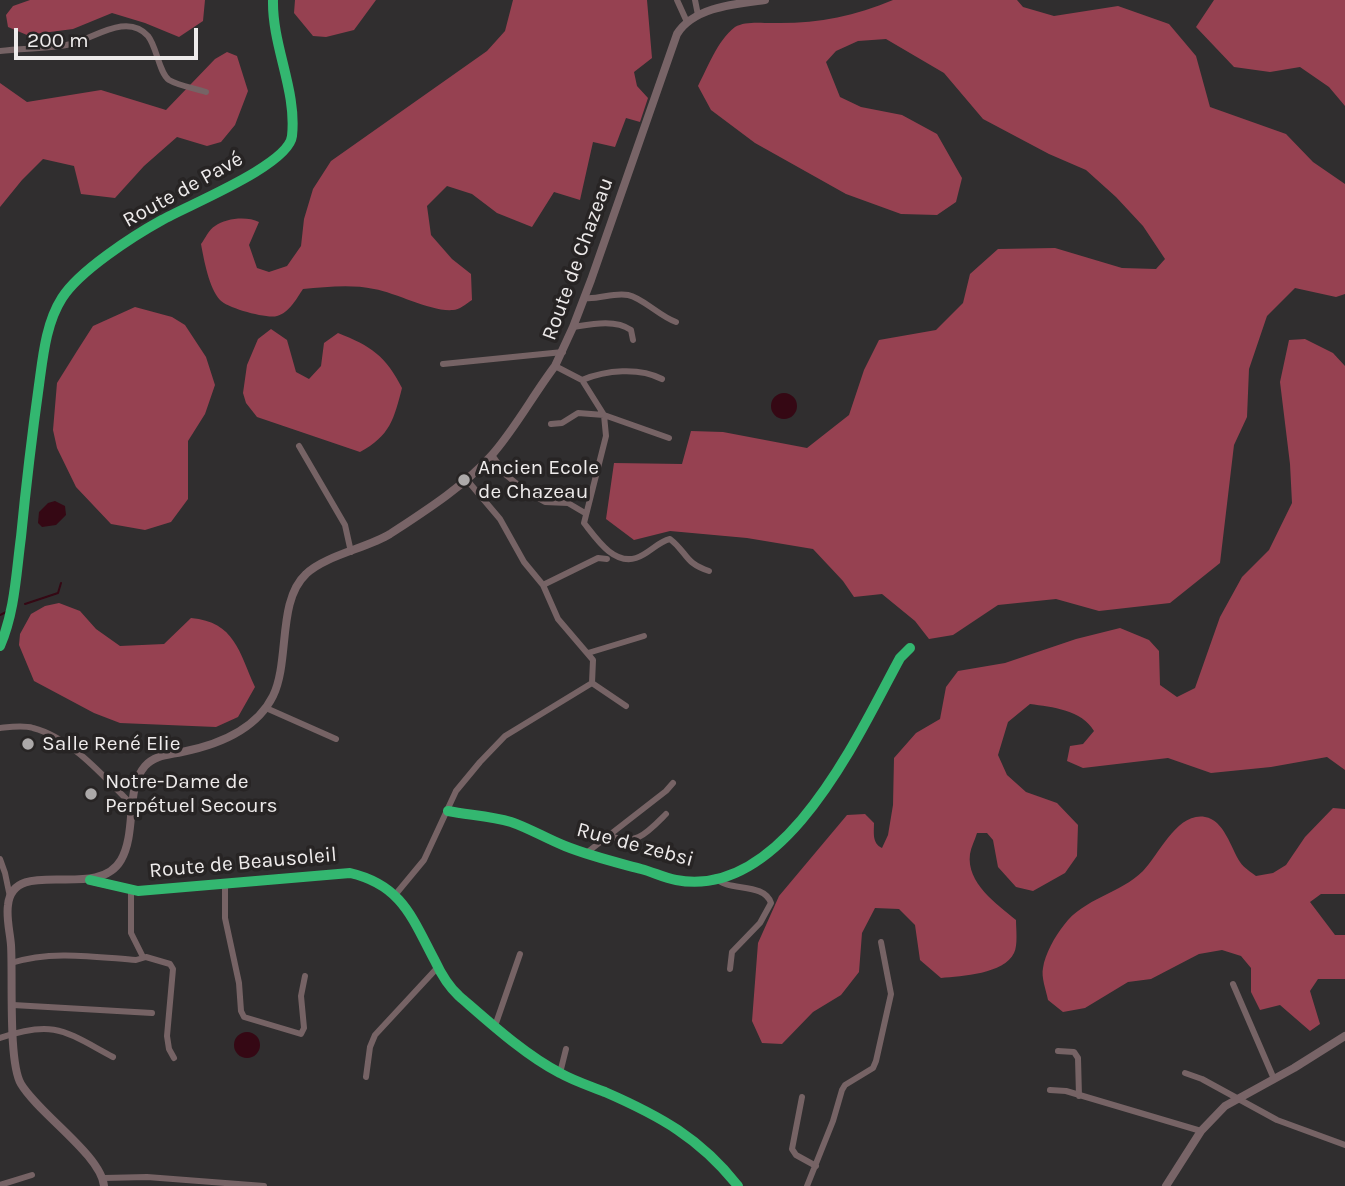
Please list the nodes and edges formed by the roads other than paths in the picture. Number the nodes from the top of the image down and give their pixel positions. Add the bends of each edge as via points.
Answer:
1 (273, 0) edge
2 (677, 0) edge
3 (695, 0) edge
4 (765, 0) edge
5 (698, 15) junction
6 (687, 22) junction
7 (0, 51) edge
8 (206, 92) dead end
9 (584, 298) junction
10 (676, 322) dead end
11 (573, 327) junction
12 (633, 340) dead end
13 (563, 352) junction
14 (443, 364) dead end
15 (555, 366) junction
16 (662, 379) dead end
17 (582, 380) junction
18 (604, 415) junction
19 (551, 424) dead end
20 (669, 438) dead end
21 (299, 446) dead end
22 (492, 455) junction
23 (467, 480) junction
24 (585, 513) junction
25 (351, 552) junction
26 (607, 559) dead end
27 (709, 571) dead end
28 (543, 585) junction
29 (644, 636) dead end
30 (0, 646) edge
31 (910, 648) dead end
32 (588, 653) junction
33 (593, 682) junction
34 (626, 706) dead end
35 (265, 708) junction
36 (0, 727) edge
37 (335, 739) dead end
38 (673, 783) dead end
39 (133, 806) junction
40 (448, 811) junction
41 (666, 814) dead end
42 (609, 835) junction
43 (585, 854) junction
44 (0, 859) edge
45 (715, 878) junction
46 (90, 880) junction
47 (225, 883) junction
48 (131, 890) junction
49 (395, 895) junction
50 (10, 897) junction
51 (4, 914) edge
52 (881, 942) dead end
53 (520, 954) dead end
54 (143, 957) junction
55 (11, 963) junction
56 (438, 967) junction
57 (730, 969) dead end
58 (305, 976) dead end
59 (1233, 984) dead end
60 (13, 1005) junction
61 (152, 1013) dead end
62 (495, 1026) junction
63 (13, 1033) junction
64 (1345, 1036) edge
65 (0, 1038) edge
66 (566, 1049) dead end
67 (1058, 1052) dead end
68 (113, 1057) dead end
69 (174, 1058) dead end
70 (560, 1073) junction
71 (1185, 1073) dead end
72 (366, 1077) dead end
73 (1274, 1079) junction
74 (1050, 1090) dead end
75 (1079, 1096) junction
76 (802, 1097) dead end
77 (1237, 1098) junction
78 (1201, 1131) junction
79 (1345, 1144) edge
80 (816, 1166) junction
81 (32, 1175) dead end
82 (104, 1182) edge
83 (0, 1185) edge
84 (264, 1186) edge
85 (738, 1186) edge
86 (807, 1186) edge
87 (1166, 1186) edge

1 - 30 street, Route de Pavé via 290,94 292,136 285,152 145,230 74,284 56,310 33,429 13,608
2 - 6 street
3 - 5 street
4 - 5 main road, Route de Chazeau
5 - 6 main road, Route de Chazeau
6 - 9 main road, Route de Chazeau via 672,44
7 - 8 street via 72,44 111,29 134,29 147,35 169,79
9 - 10 street via 632,295
9 - 11 main road, Route de Chazeau
11 - 12 street via 619,324 631,330
11 - 13 main road, Route de Chazeau
13 - 14 street
13 - 15 main road, Route de Chazeau
15 - 17 street
15 - 22 main road, Route de Chazeau
16 - 17 street via 629,372
17 - 18 street
18 - 19 street via 578,414
18 - 20 street
18 - 24 street via 606,436
21 - 25 street via 345,525
22 - 23 main road, Route de Chazeau
22 - 24 street via 506,475 527,492 545,502 568,503
23 - 25 main road, Route de Chazeau via 393,532
23 - 28 street via 500,519
24 - 27 street via 584,523 599,542 621,558 635,558 670,539 694,566
25 - 35 main road, Route de Chazeau via 312,569 298,585 288,617 278,685
26 - 28 street via 598,558
28 - 32 street via 558,619
29 - 32 street
31 - 45 street, Rue de zebsi via 900,658 820,800 768,854
32 - 33 street via 593,660
33 - 34 street
33 - 40 street via 505,736 456,791
35 - 37 street
35 - 39 main road, Route de Chazeau via 229,738 150,760 137,780
36 - 39 street via 30,727 49,733 86,759
38 - 42 street
39 - 46 main road, Route de Chazeau via 127,846 119,863 106,875
40 - 43 street, Rue de zebsi via 511,822
40 - 49 street via 424,860
41 - 42 street via 645,834 625,841
42 - 43 street
43 - 45 street, Rue de zebsi via 676,880
44 - 50 street
45 - 57 street via 722,884 760,891 771,903 760,923 732,952
46 - 48 main road, Route de Beausoleil
46 - 50 main road via 28,880
47 - 48 main road, Route de Beausoleil
47 - 49 main road, Route de Beausoleil via 350,873
47 - 58 street via 225,918 244,1017 300,1034
48 - 54 street via 131,933
49 - 56 main road, Route de Beausoleil
50 - 51 main road
51 - 55 main road
52 - 80 street via 891,994 876,1061 842,1090
53 - 62 street
54 - 55 street via 38,955
54 - 69 street via 172,966 167,1037
55 - 60 main road
56 - 62 main road, Route de Beausoleil via 455,993
56 - 72 street via 375,1035
59 - 73 street
60 - 61 street
60 - 63 main road
62 - 70 main road, Route de Beausoleil
63 - 65 street
63 - 68 street via 56,1028
63 - 82 main road via 20,1083 100,1170
64 - 73 main road
66 - 70 street
67 - 75 street via 1074,1052 1078,1058
70 - 85 main road, Route de Beausoleil via 647,1111 678,1130 717,1159
71 - 77 street
73 - 77 main road
74 - 75 street
75 - 78 street
76 - 80 street via 792,1149
77 - 78 main road
77 - 79 street via 1276,1120
78 - 87 main road
80 - 86 street
81 - 83 street
82 - 84 street via 147,1177

